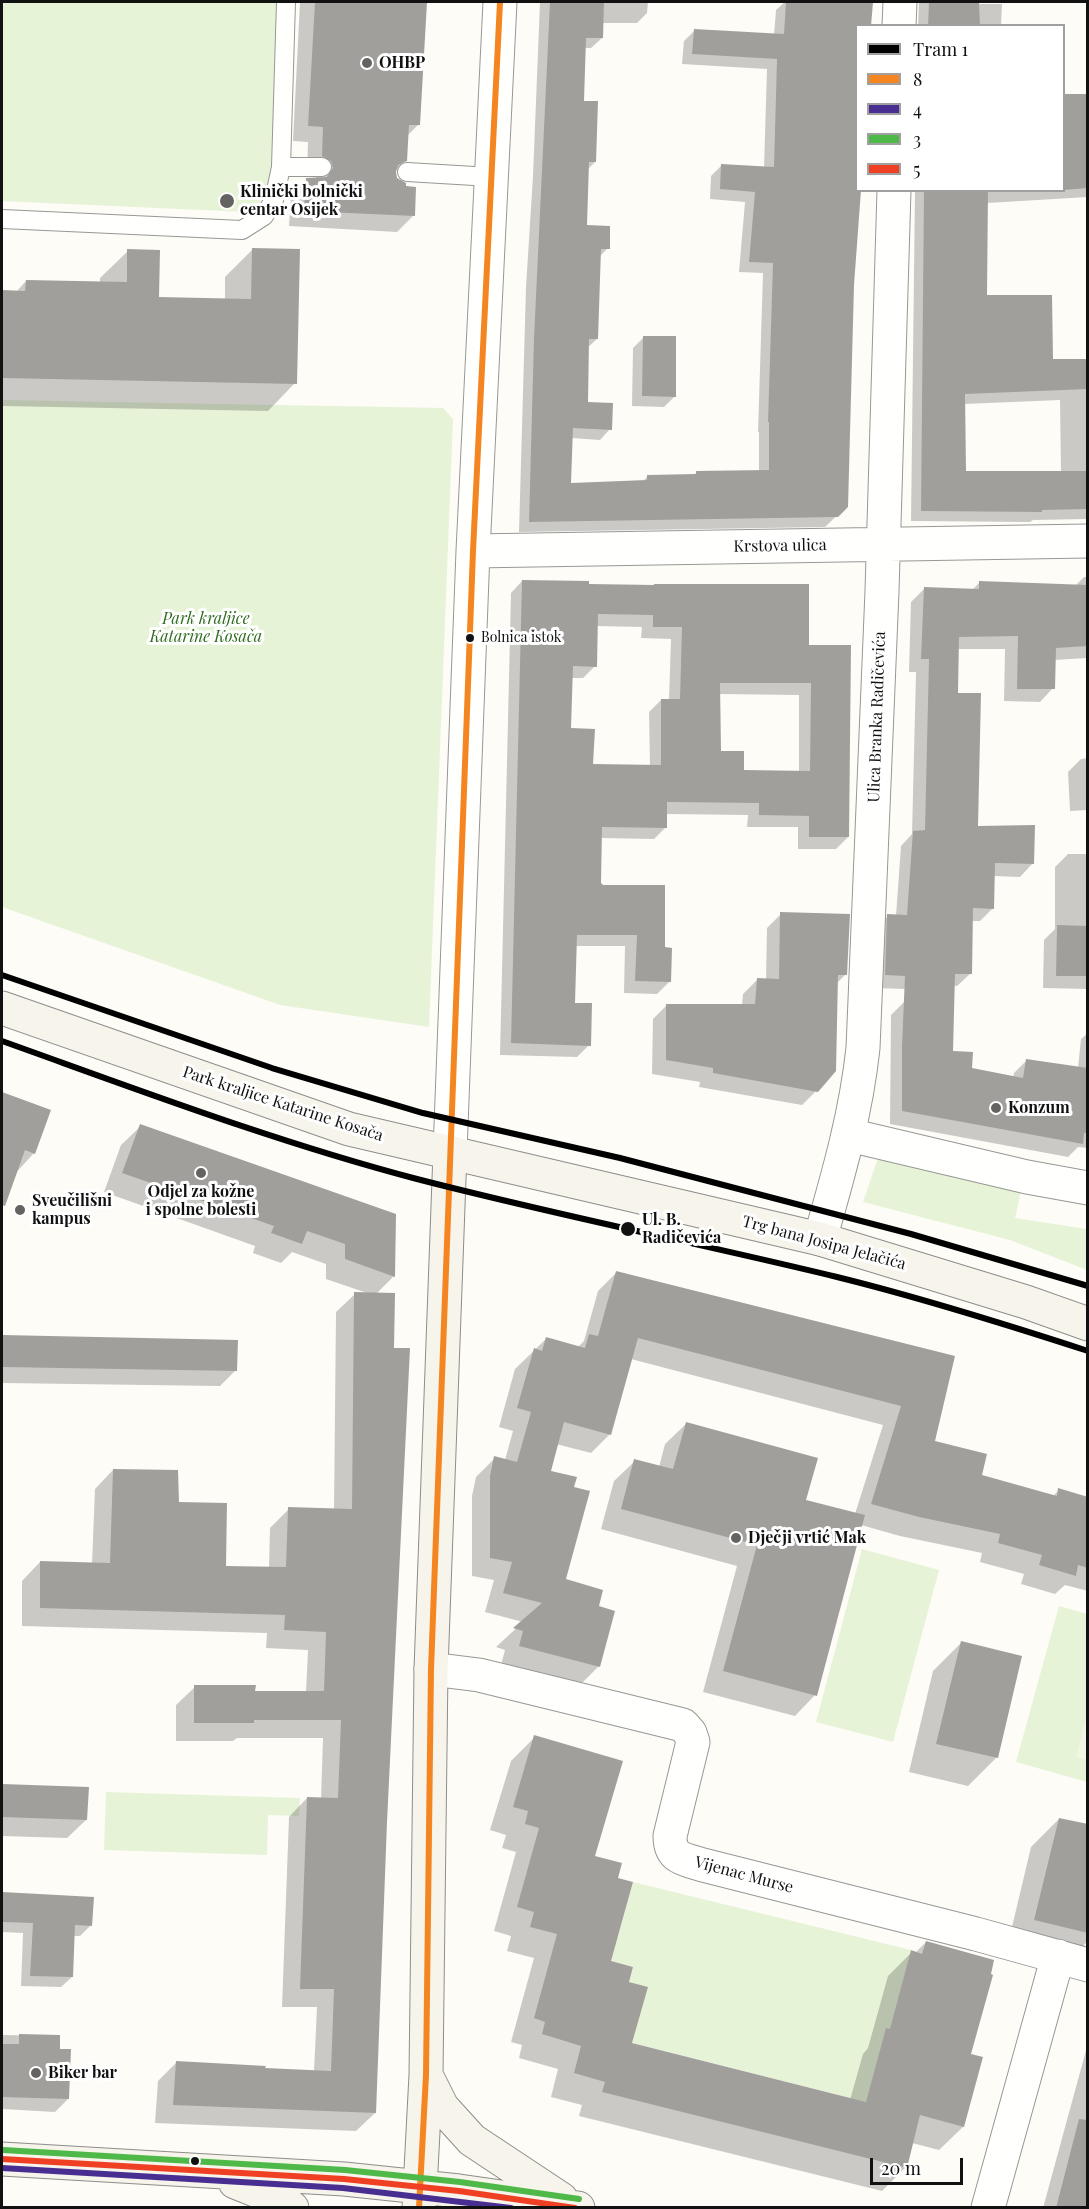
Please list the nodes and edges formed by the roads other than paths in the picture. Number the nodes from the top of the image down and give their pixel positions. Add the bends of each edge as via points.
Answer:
1 (286, 2) edge
2 (500, 2) edge
3 (900, 2) edge
4 (899, 24) edge
5 (280, 167) junction
6 (322, 167) dead end
7 (407, 172) dead end
8 (491, 177) junction
9 (894, 192) edge
10 (2, 219) edge
11 (1088, 541) edge
12 (883, 544) junction
13 (473, 551) junction
14 (2, 1008) edge
15 (849, 1135) junction
16 (450, 1152) junction
17 (1088, 1188) edge
18 (820, 1239) junction
19 (1088, 1324) edge
20 (431, 1669) junction
21 (1073, 1960) edge
22 (426, 2075) junction
23 (2, 2160) edge
24 (202, 2170) junction
25 (420, 2197) edge
26 (573, 2207) edge
27 (292, 2208) edge
28 (578, 2208) edge
29 (988, 2208) edge

1 - 5 lane
2 - 8 street
3 - 4 street
5 - 6 lane
5 - 10 lane via 274,200 264,216 242,230
7 - 8 lane
8 - 13 street
9 - 12 street, Ulica Branka Radičevića
11 - 12 street, Krstova ulica
12 - 13 street, Krstova ulica
12 - 15 street, Ulica Branka Radičevića via 863,1048
13 - 16 street
14 - 16 main road, Park kraljice Katarine Kosača via 349,1129
15 - 17 street
15 - 18 street, Ulica Branka Radičevića
16 - 18 main road, Trg bana Josipa Jelačića
16 - 20 main road
18 - 19 main road, Trg bana Josipa Jelačića
20 - 21 street, Vijenac Murse via 479,1675 683,1725 693,1742 670,1836 670,1847 676,1856
20 - 22 main road
21 - 29 street, Vijenac Murse
22 - 25 main road
22 - 26 main road via 442,2107 472,2140
23 - 24 main road
24 - 25 main road via 344,2179
24 - 27 main road via 250,2187
25 - 26 main road
26 - 28 main road

